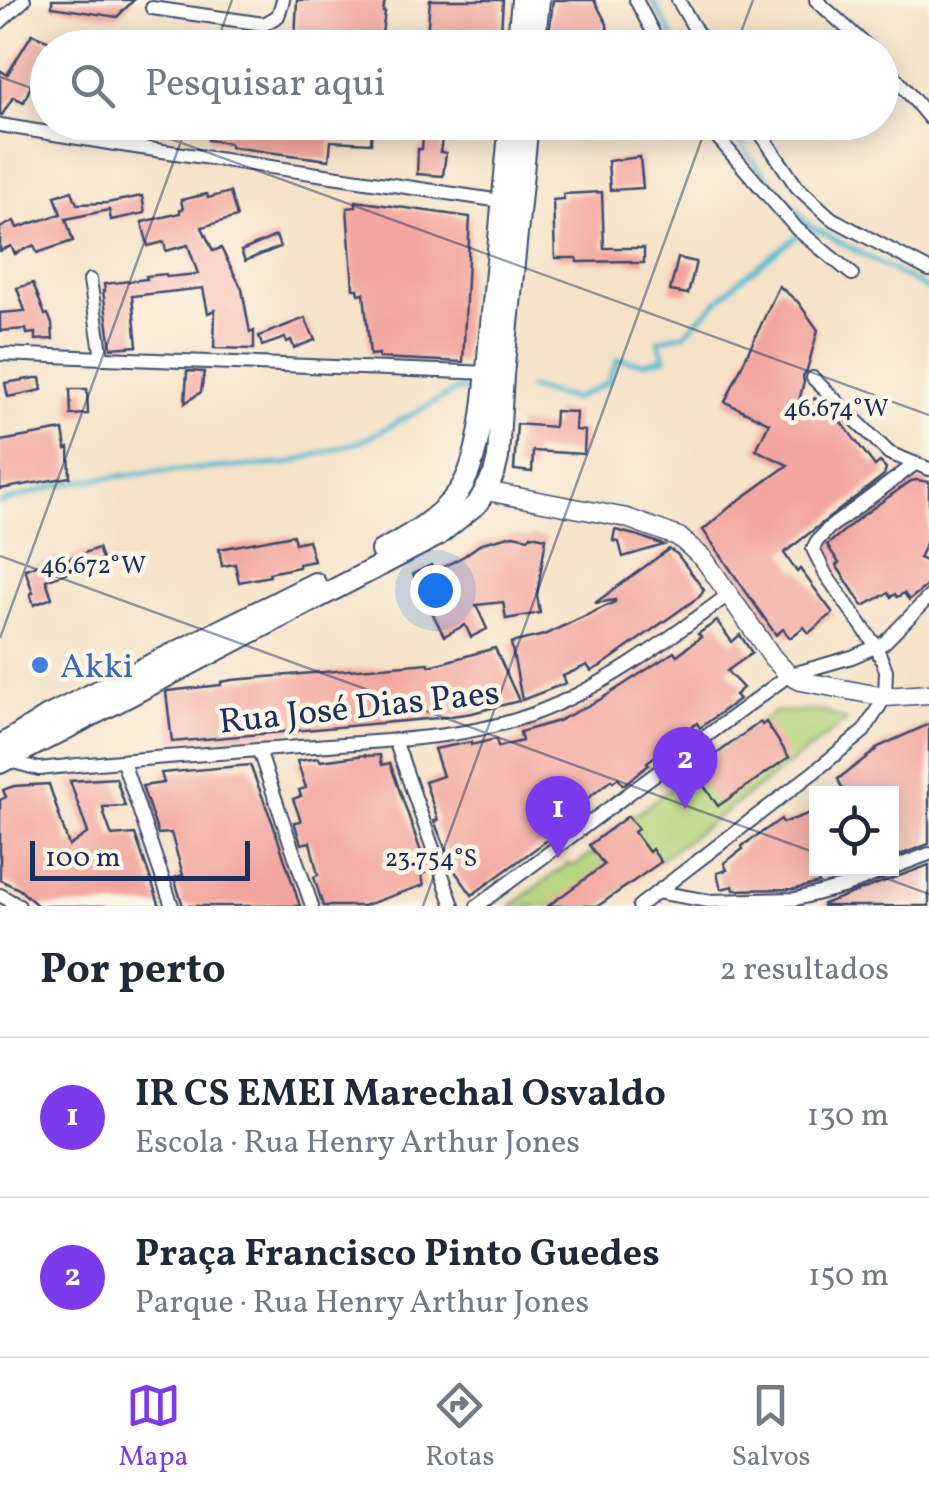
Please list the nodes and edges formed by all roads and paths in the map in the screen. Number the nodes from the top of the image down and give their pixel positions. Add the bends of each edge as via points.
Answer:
1 (24, 0) edge
2 (283, 0) edge
3 (522, 0) edge
4 (538, 0) edge
5 (636, 0) edge
6 (678, 0) edge
7 (816, 0) edge
8 (152, 8) dead end
9 (0, 22) edge
10 (519, 30) edge
11 (536, 30) edge
12 (652, 30) edge
13 (696, 30) edge
14 (848, 30) edge
15 (899, 82) edge
16 (929, 118) edge
17 (0, 125) edge
18 (30, 130) edge
19 (91, 140) edge
20 (510, 140) edge
21 (524, 140) edge
22 (720, 140) edge
23 (765, 140) edge
24 (512, 202) junction
25 (929, 270) edge
26 (852, 274) dead end
27 (90, 280) dead end
28 (0, 354) edge
29 (102, 358) junction
30 (495, 374) junction
31 (813, 378) dead end
32 (477, 445) junction
33 (914, 464) junction
34 (929, 470) edge
35 (490, 482) junction
36 (728, 596) junction
37 (929, 598) edge
38 (876, 646) junction
39 (789, 675) junction
40 (929, 694) edge
41 (885, 697) junction
42 (396, 740) junction
43 (259, 751) junction
44 (9, 755) edge
45 (123, 762) junction
46 (929, 854) edge
47 (899, 865) edge
48 (871, 876) edge
49 (658, 892) junction
50 (0, 895) edge
51 (19, 906) edge
52 (172, 906) edge
53 (312, 906) edge
54 (453, 906) edge
55 (477, 906) edge
56 (639, 906) edge

1 - 9 street
2 - 8 street via 278,16 264,24
3 - 10 main road
4 - 11 main road
5 - 12 street
6 - 13 street
7 - 14 street
15 - 16 street
17 - 18 street
19 - 24 street
20 - 24 main road
21 - 24 main road
22 - 26 street via 797,229
23 - 25 street via 797,188 831,218
24 - 30 main road
27 - 29 street
28 - 29 street
29 - 30 street
30 - 32 main road
30 - 35 main road via 498,458
31 - 33 street via 882,447
32 - 35 main road via 480,479
32 - 44 main road via 461,489 410,533 48,716
33 - 34 street
33 - 38 street via 814,544 818,562
35 - 36 main road via 522,498 667,531 690,544
35 - 44 main road via 478,503 437,536
36 - 39 main road
36 - 42 street, Rua José Dias Paes via 623,670 567,700 504,723
37 - 38 street
38 - 39 street
38 - 41 street via 886,670
39 - 41 main road
39 - 55 street
40 - 41 main road
41 - 49 street via 864,730
42 - 43 street, Rua José Dias Paes
42 - 54 street
43 - 45 street, Rua José Dias Paes
43 - 53 street
44 - 45 street, Rua José Dias Paes via 39,769
45 - 52 street
46 - 47 street
48 - 49 street via 796,900 708,901
49 - 56 street
50 - 51 street

